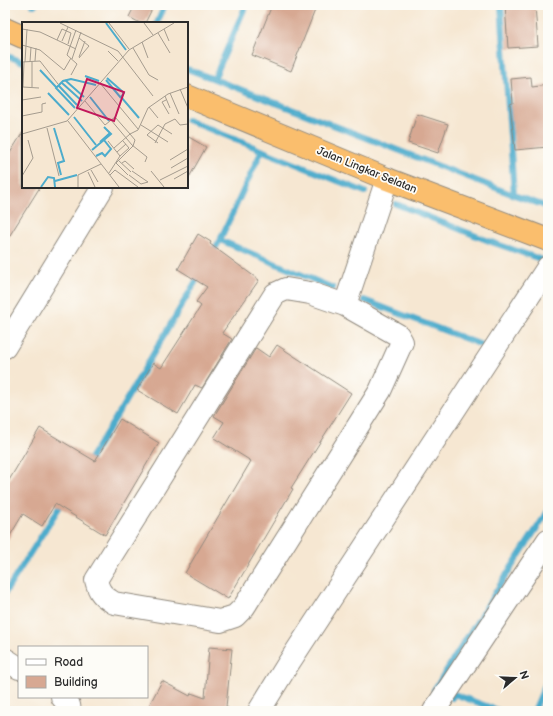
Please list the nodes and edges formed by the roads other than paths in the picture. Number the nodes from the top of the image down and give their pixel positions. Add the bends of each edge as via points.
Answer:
1 (5, 29) edge
2 (22, 37) edge
3 (188, 96) edge
4 (387, 179) junction
5 (102, 188) edge
6 (548, 240) edge
7 (548, 267) edge
8 (345, 305) junction
9 (5, 347) edge
10 (548, 540) edge
11 (5, 659) edge
12 (18, 667) edge
13 (63, 698) edge
14 (70, 711) edge
15 (259, 711) edge
16 (434, 711) edge

1 - 2 highway
3 - 4 highway, Jalan Lingkar Selatan
4 - 6 highway, Jalan Lingkar Selatan
4 - 8 street
5 - 9 street
7 - 15 street
8 - 8 street via 398,335 402,342 380,391 244,607 235,616 220,621 114,603 102,596 96,580 275,294 286,290 310,293
10 - 16 street
11 - 12 street
13 - 14 street via 69,705

